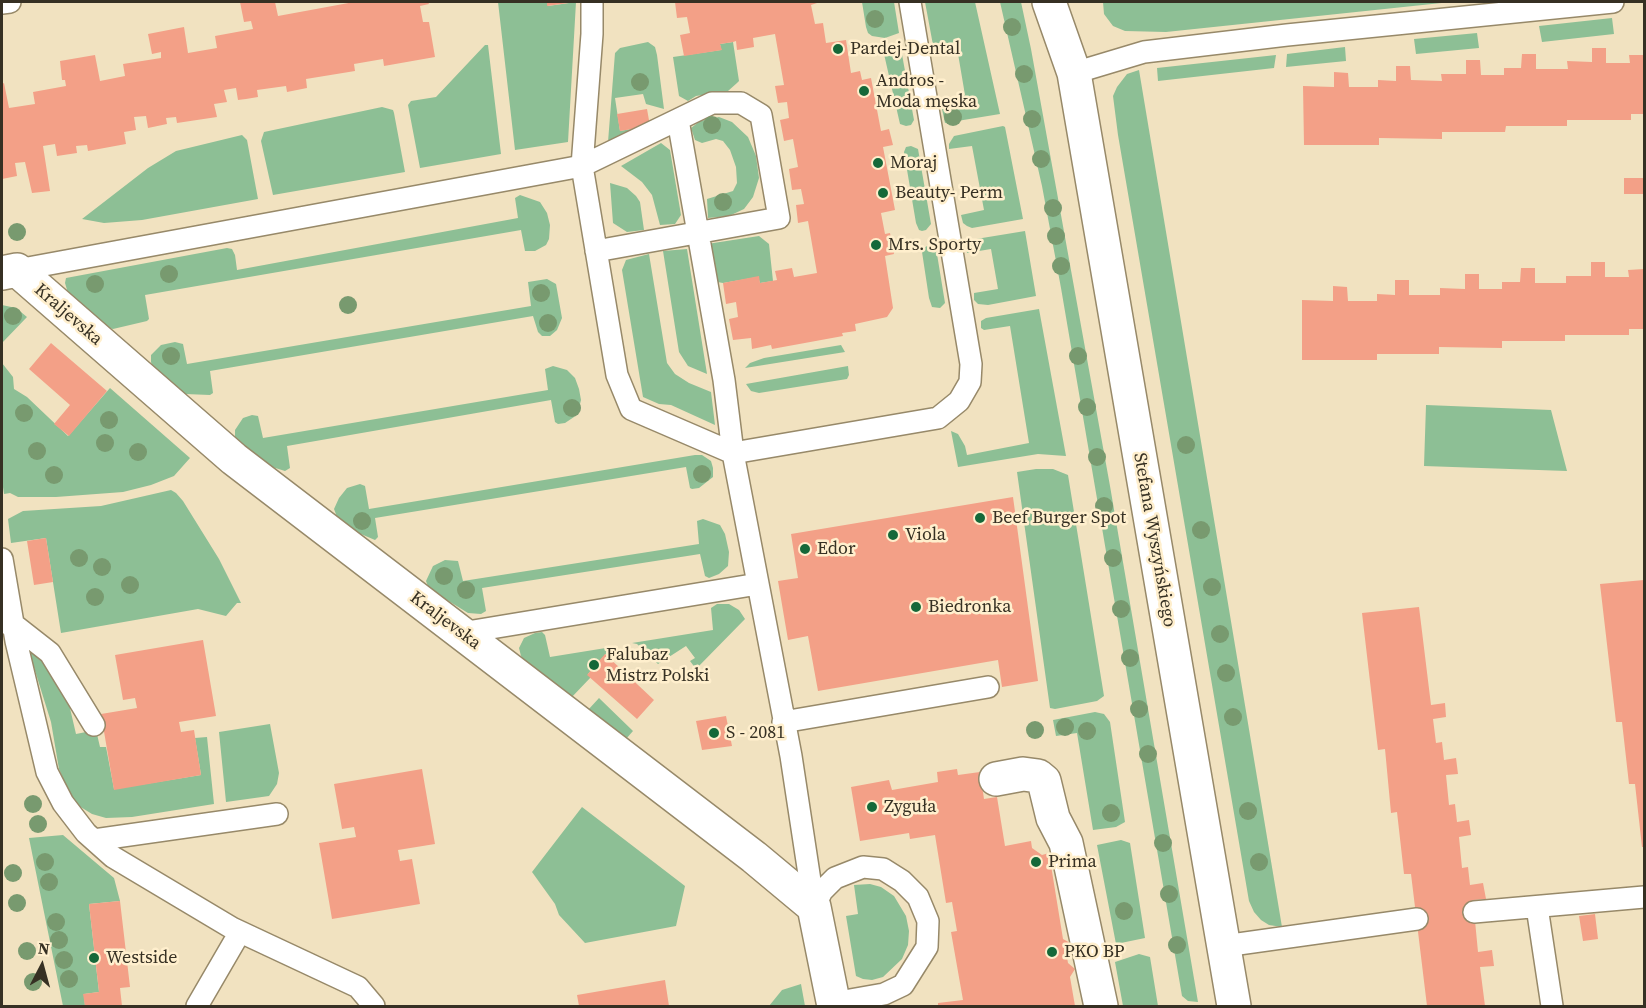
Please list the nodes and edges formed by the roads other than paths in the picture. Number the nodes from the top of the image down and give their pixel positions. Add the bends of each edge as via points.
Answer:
1 (10, 2) edge
2 (592, 2) edge
3 (910, 2) edge
4 (1049, 2) edge
5 (1074, 2) edge
6 (1613, 2) edge
7 (2, 3) edge
8 (1074, 73) junction
9 (678, 120) junction
10 (582, 166) junction
11 (697, 233) junction
12 (596, 251) junction
13 (9, 272) edge
14 (733, 453) junction
15 (2, 559) edge
16 (758, 584) junction
17 (7, 625) edge
18 (461, 633) junction
19 (988, 687) dead end
20 (783, 722) junction
21 (94, 726) dead end
22 (996, 779) dead end
23 (277, 814) dead end
24 (93, 840) junction
25 (1644, 897) edge
26 (814, 907) junction
27 (1537, 907) junction
28 (1474, 912) dead end
29 (1417, 918) dead end
30 (240, 932) junction
31 (1224, 946) junction
32 (834, 1005) edge
33 (197, 1006) edge
34 (374, 1006) edge
35 (1101, 1006) edge
36 (1234, 1006) edge
37 (1552, 1006) edge

1 - 7 lane
2 - 10 lane
3 - 14 lane via 970,354 970,382 959,401 938,418
4 - 8 street, Stefana Wyszyńskiego
5 - 8 street, Stefana Wyszyńskiego
6 - 8 lane via 1144,52
8 - 31 street, Stefana Wyszyńskiego
9 - 10 lane
9 - 11 lane
9 - 11 lane via 712,103 741,103 761,115 779,218
10 - 12 lane
10 - 13 lane
11 - 12 lane
11 - 14 lane
12 - 14 lane via 617,375 631,409
13 - 18 street, Kraljevska via 234,459
14 - 16 lane
15 - 17 lane
16 - 18 lane
16 - 20 lane
17 - 21 lane via 50,653
17 - 24 lane via 47,772 63,803
18 - 26 street, Kraljevska
19 - 20 lane
20 - 26 lane
22 - 35 street via 1023,774 1044,781 1053,818 1066,843
23 - 24 lane
24 - 30 lane via 113,857
25 - 27 lane
26 - 32 street
26 - 32 lane via 835,878 863,867 883,869 918,897 928,921 927,946 903,985 885,994
27 - 28 lane
27 - 37 lane
29 - 31 lane
30 - 33 lane
30 - 34 lane via 358,987
31 - 36 street, Stefana Wyszyńskiego

